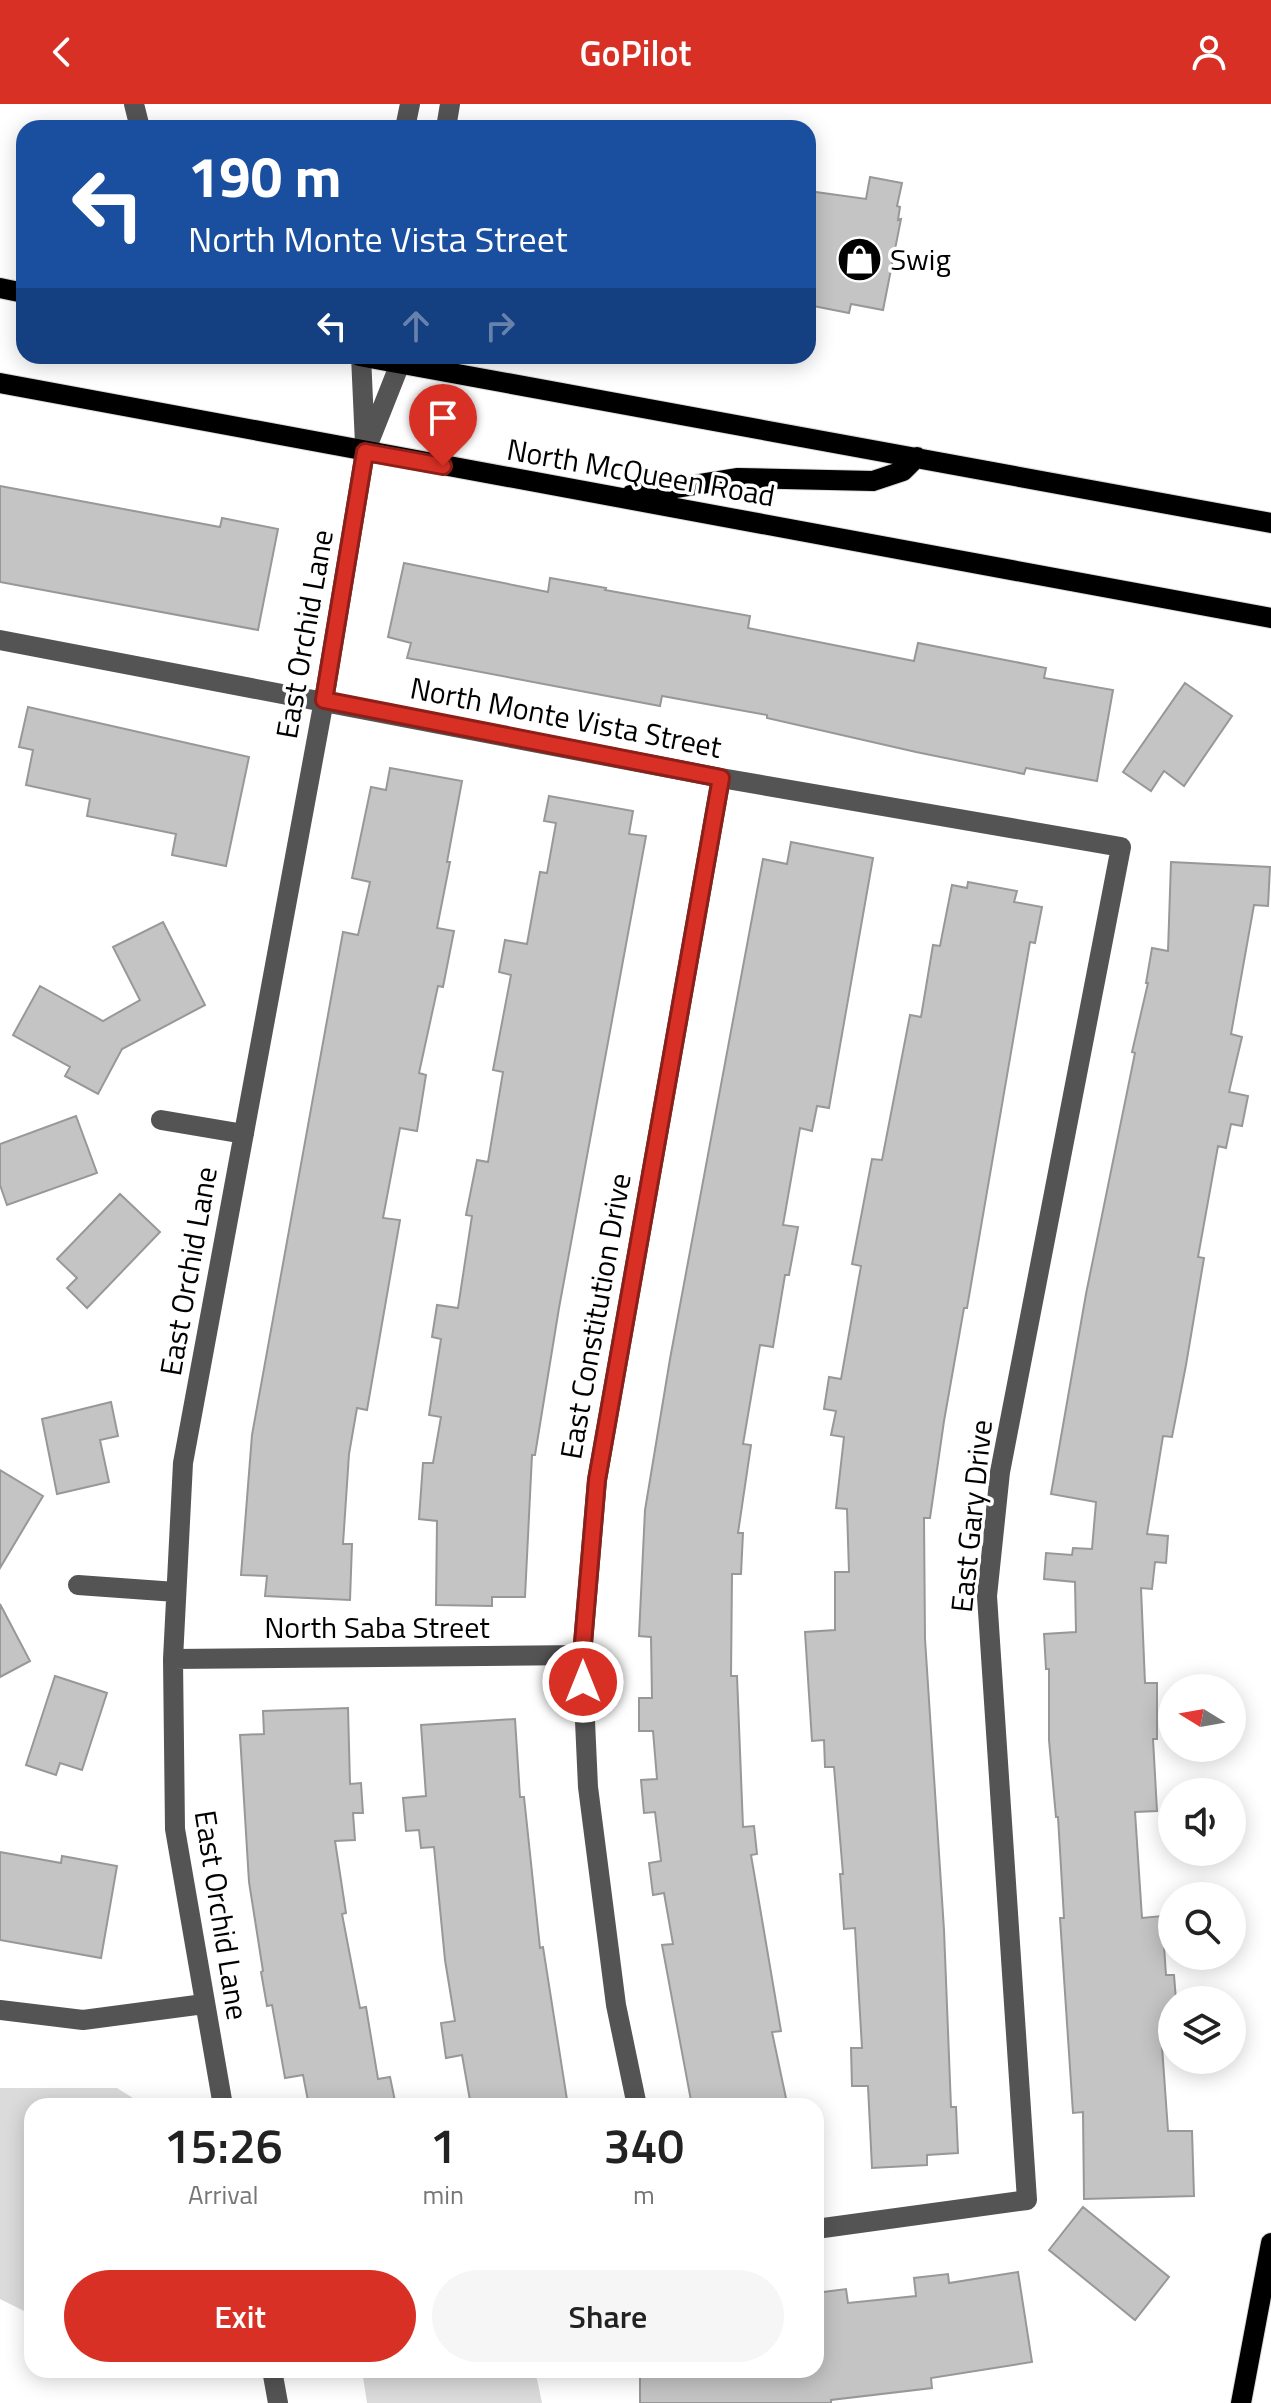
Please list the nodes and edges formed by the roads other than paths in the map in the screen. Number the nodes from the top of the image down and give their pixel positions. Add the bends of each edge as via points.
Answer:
1 (361, 364) edge
2 (400, 364) edge
3 (423, 364) edge
4 (0, 383) edge
5 (365, 452) junction
6 (917, 457) junction
7 (615, 498) junction
8 (1271, 523) edge
9 (1271, 618) edge
10 (0, 640) edge
11 (324, 700) junction
12 (721, 778) junction
13 (1121, 847) joint
14 (161, 1120) dead end
15 (244, 1134) junction
16 (78, 1585) dead end
17 (176, 1592) junction
18 (582, 1655) junction
19 (173, 1659) junction
20 (204, 2004) junction
21 (0, 2010) edge
22 (222, 2098) edge
23 (635, 2098) edge
24 (824, 2228) edge
25 (1271, 2243) edge
26 (273, 2378) edge
27 (278, 2403) edge
28 (1241, 2403) edge

1 - 5 street, East Orchid Lane
2 - 5 street, East Orchid Lane
3 - 6 main road, North McQueen Road
4 - 5 main road, North McQueen Road
5 - 7 main road, North McQueen Road
5 - 11 street, East Orchid Lane
6 - 7 main road via 903,471 873,481 738,478
6 - 8 main road, North McQueen Road
7 - 9 main road, North McQueen Road
10 - 11 street, North Monte Vista Street
11 - 12 street, North Monte Vista Street
11 - 15 street, East Orchid Lane
12 - 13 street, North Monte Vista Street
12 - 18 street, East Constitution Drive via 597,1480
13 - 24 street, East Gary Drive via 1000,1472 987,1596 1027,2200
14 - 15 street
15 - 17 street, East Orchid Lane via 183,1463
16 - 17 street
17 - 19 street, East Orchid Lane
18 - 19 street, North Saba Street
18 - 23 street, East Constitution Drive via 588,1787 616,2005
19 - 20 street, East Orchid Lane via 175,1829
20 - 21 street via 83,2020
20 - 22 street, East Orchid Lane
25 - 28 main road
26 - 27 street

